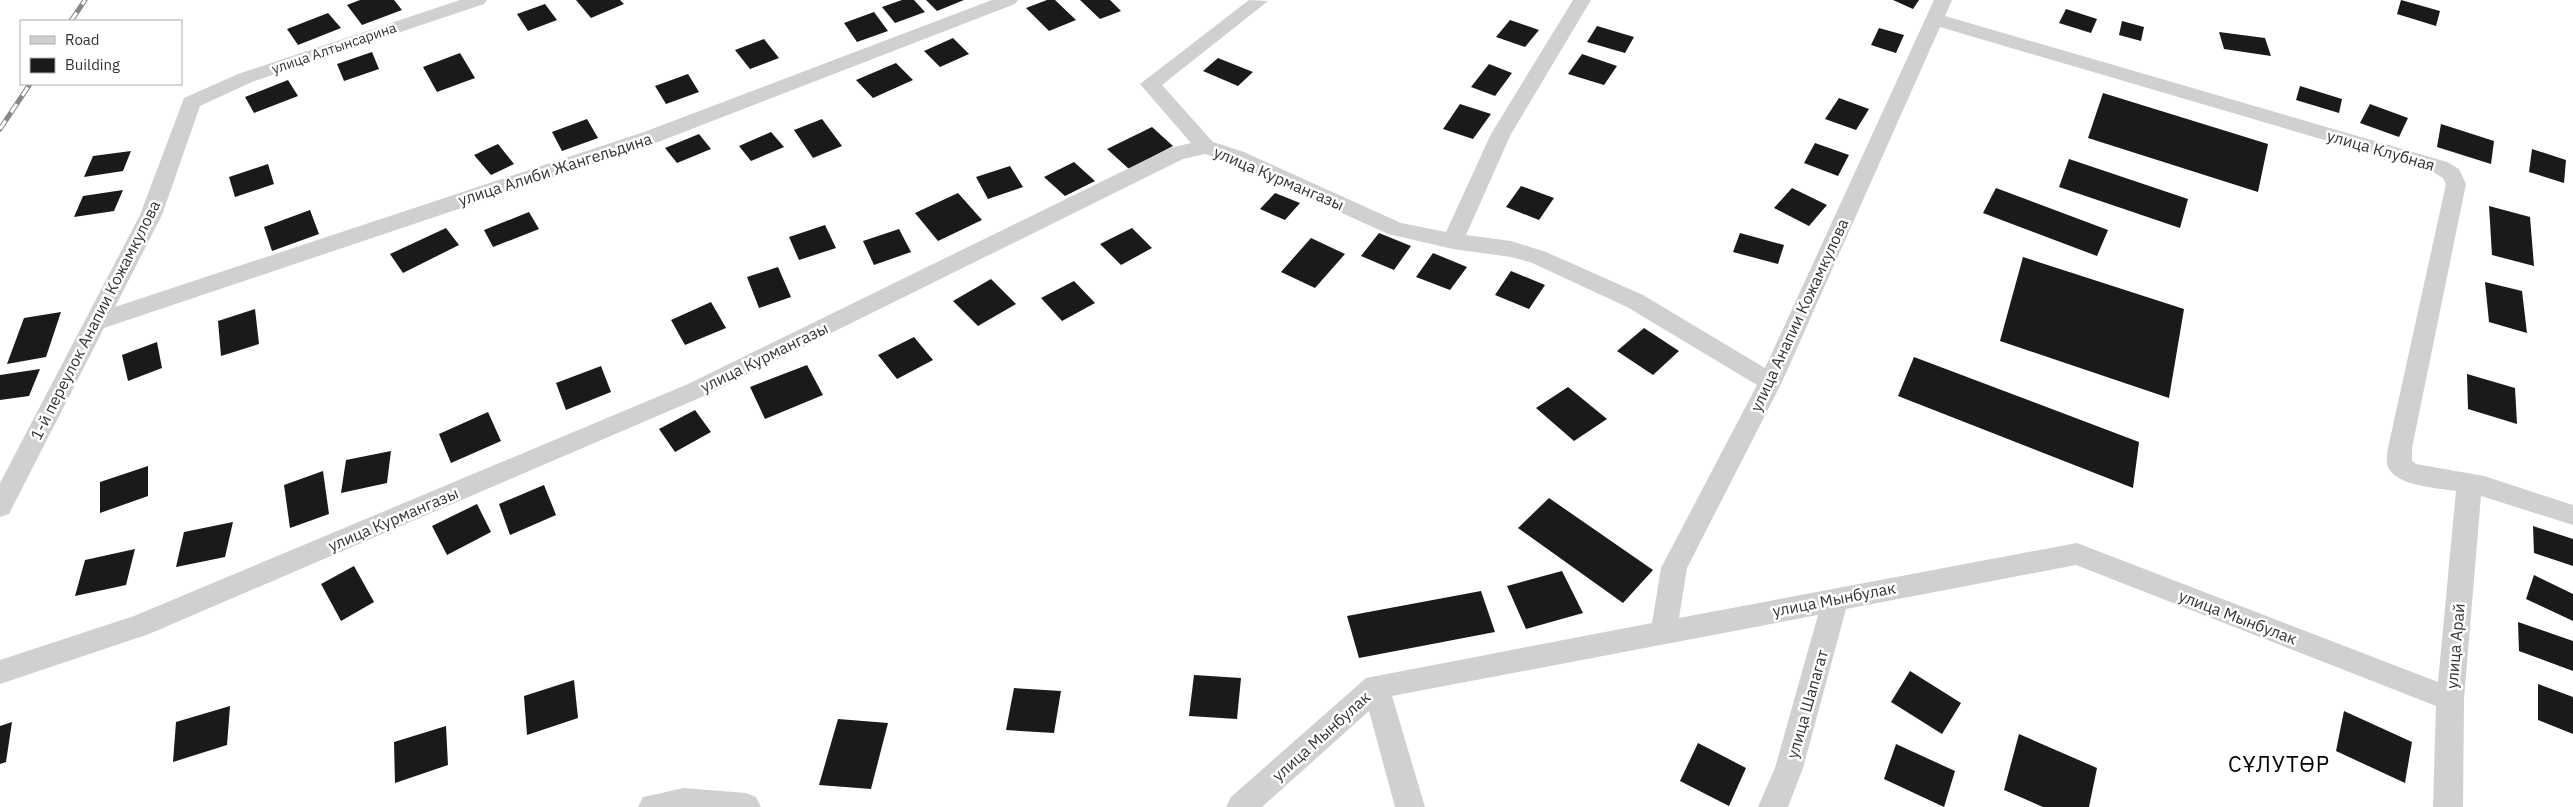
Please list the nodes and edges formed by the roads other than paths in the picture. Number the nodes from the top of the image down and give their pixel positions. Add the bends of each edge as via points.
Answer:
1 (478, 0) edge
2 (1010, 0) edge
3 (1582, 0) edge
4 (1259, 1) dead end
5 (1938, 10) edge
6 (192, 102) joint
7 (1206, 147) junction
8 (1453, 241) junction
9 (96, 322) junction
10 (1770, 382) junction
11 (2469, 485) junction
12 (0, 507) edge
13 (2573, 515) edge
14 (1836, 599) junction
15 (1664, 631) junction
16 (0, 672) edge
17 (1376, 687) junction
18 (2450, 699) junction
19 (653, 807) edge
20 (746, 807) edge
21 (1240, 807) edge
22 (1410, 807) edge
23 (1773, 807) edge
24 (2448, 807) edge

1 - 6 street, улица Алтынсарина via 245,78
2 - 9 street, улица Алиби Жангельдина via 652,137
3 - 8 street via 1501,134
4 - 7 street via 1150,84
5 - 10 street, улица Анапии Кожамкулова
5 - 11 street, улица Клубная via 2440,167 2452,174 2456,184 2399,465 2410,473
6 - 9 street, 1-й переулок Анапии Кожамкулова via 151,215
7 - 8 street, улица Курмангазы via 1238,157 1396,229
7 - 16 street, улица Курмангазы via 1177,153 696,390 140,626
8 - 10 street, улица Курмангазы via 1511,249 1538,257 1636,301
9 - 12 street, 1-й переулок Анапии Кожамкулова
10 - 15 street, улица Анапии Кожамкулова via 1674,568
11 - 13 street, улица Клубная via 2484,486
11 - 18 street, улица Арай
14 - 15 street, улица Мынбулак
14 - 18 street, улица Мынбулак via 2077,554
14 - 23 street, улица Шапагат via 1789,768
15 - 17 street, улица Мынбулак
17 - 21 street, улица Мынбулак
17 - 22 street
18 - 24 street, улица Арай
19 - 20 street via 684,802

